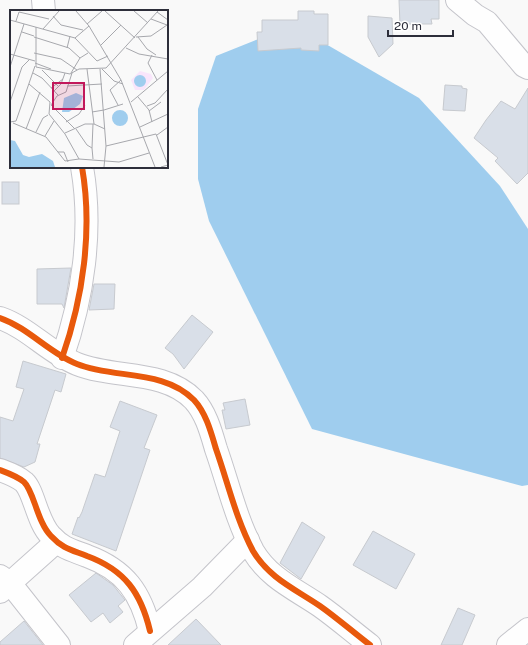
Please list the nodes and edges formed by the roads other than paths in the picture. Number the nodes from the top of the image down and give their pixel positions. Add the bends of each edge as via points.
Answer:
1 (43, 0) edge
2 (457, 0) edge
3 (44, 10) edge
4 (528, 68) edge
5 (82, 168) edge
6 (0, 318) edge
7 (62, 358) junction
8 (0, 470) edge
9 (248, 540) junction
10 (56, 542) junction
11 (3, 584) edge
12 (528, 629) edge
13 (143, 638) edge
14 (59, 645) edge
15 (369, 645) edge
16 (508, 645) edge

1 - 3 street
2 - 4 street via 487,22
5 - 7 street via 87,192 87,232 74,324
6 - 7 street via 32,334
7 - 9 street via 94,370 164,381 194,400 206,418
8 - 10 street via 26,483 41,524
9 - 13 street via 202,587
9 - 15 street via 263,566 276,578 319,605
10 - 11 street
10 - 13 street via 65,549 101,561 125,578 145,611
11 - 14 street
12 - 16 street

